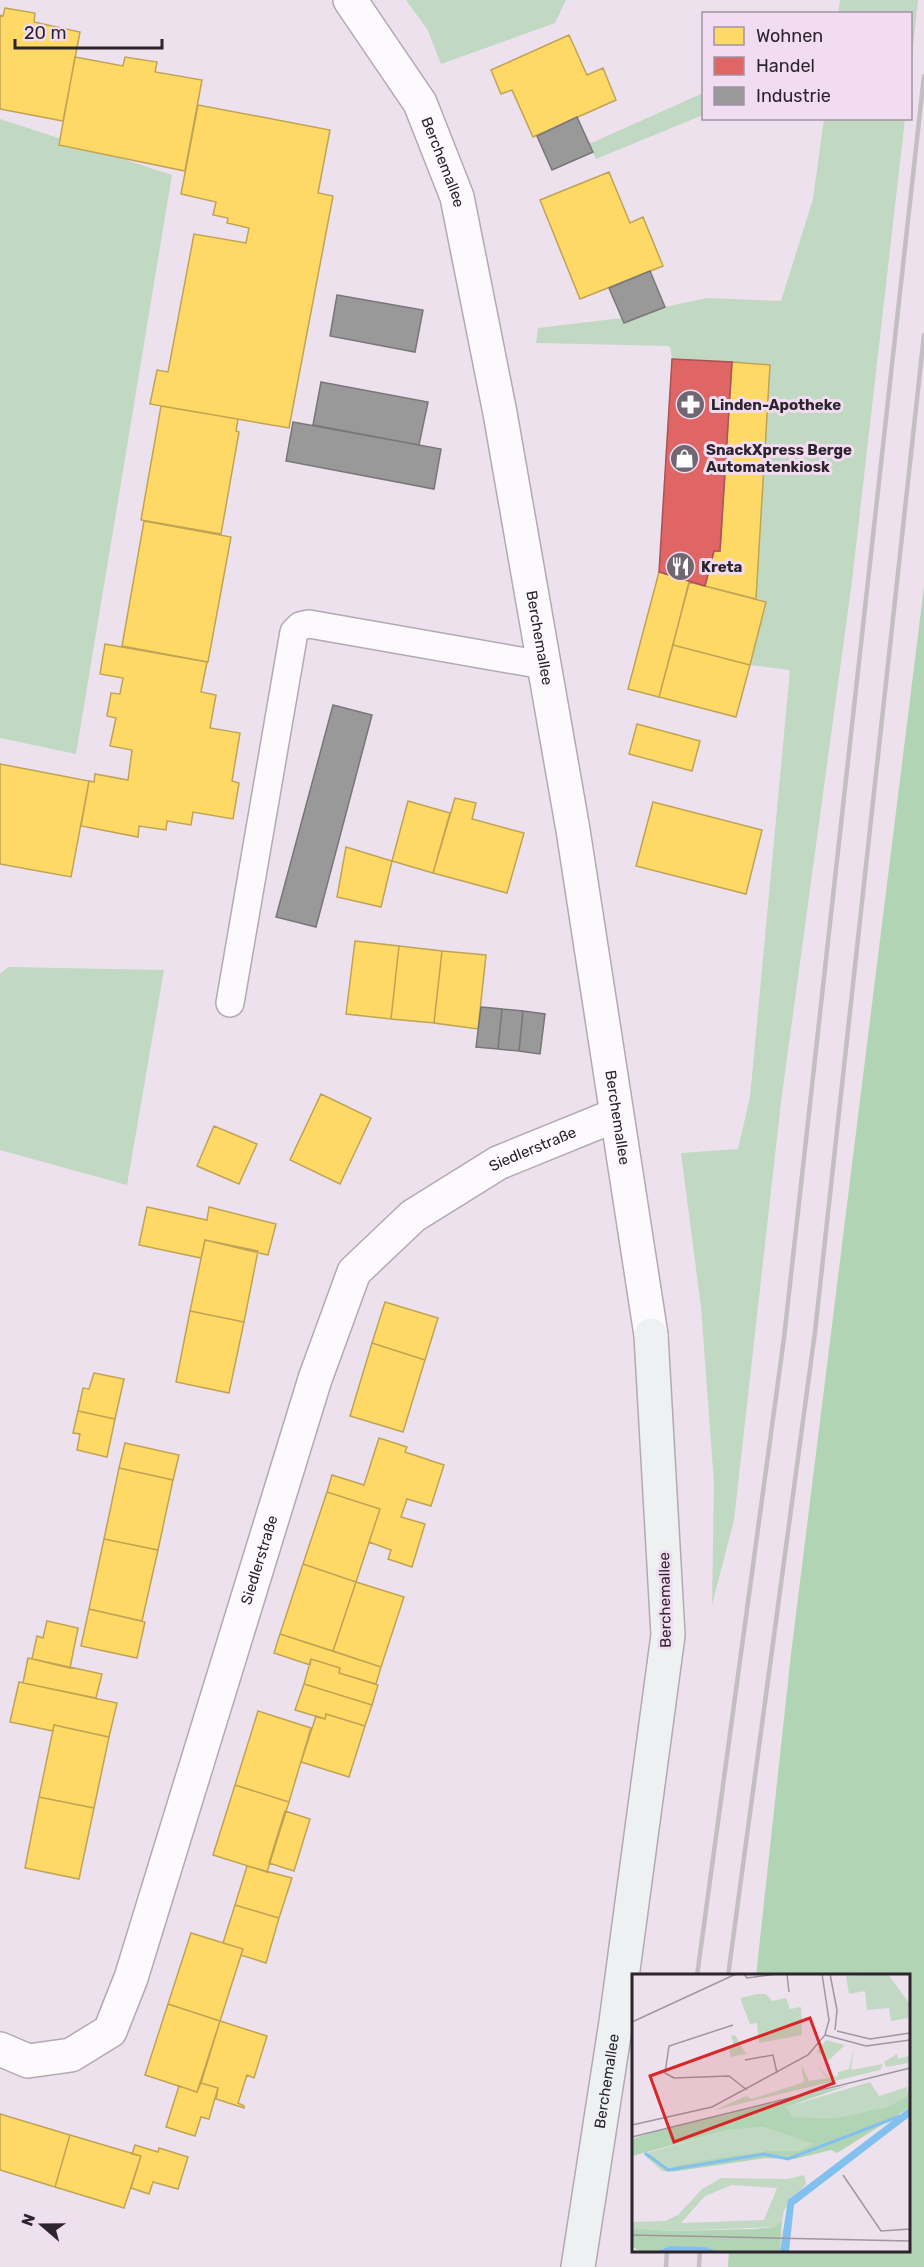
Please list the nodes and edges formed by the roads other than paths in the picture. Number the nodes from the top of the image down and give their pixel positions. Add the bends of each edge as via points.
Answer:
1 (350, 0) edge
2 (543, 665) junction
3 (230, 1003) dead end
4 (616, 1115) junction
5 (0, 2049) edge
6 (578, 2267) edge

1 - 2 street, Berchemallee via 420,103 457,197 500,413
2 - 3 lane via 309,624 294,632
2 - 4 street, Berchemallee via 573,830
4 - 5 street, Siedlerstraße via 498,1163 413,1216 354,1272 315,1379 131,1978 110,2031 71,2055 28,2061
4 - 6 street, Berchemallee via 651,1335 668,1635 616,2022

